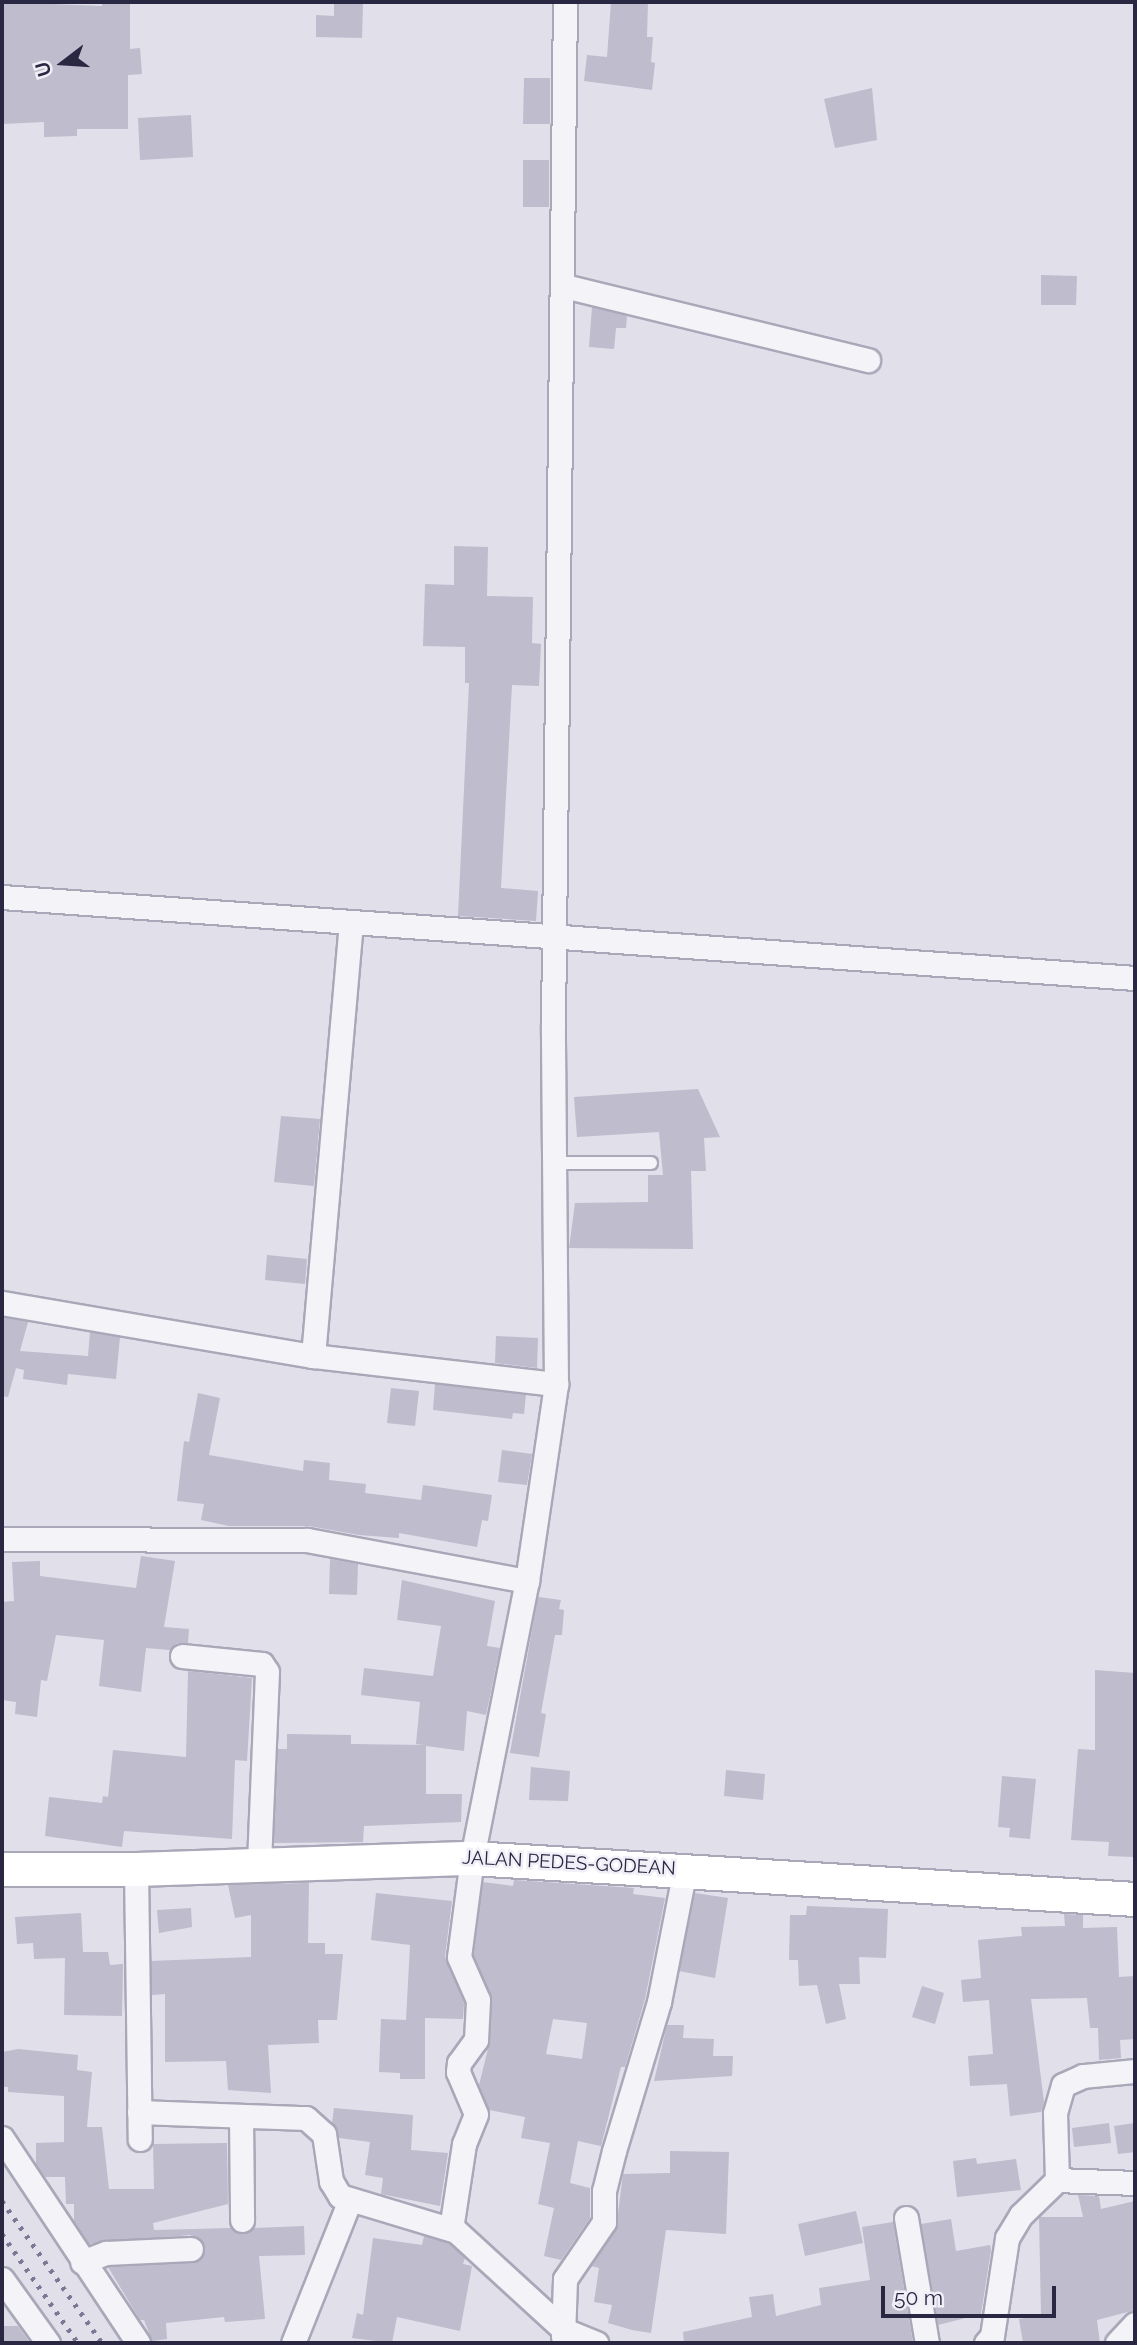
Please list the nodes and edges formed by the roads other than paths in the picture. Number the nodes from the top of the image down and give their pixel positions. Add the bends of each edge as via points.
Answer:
1 (565, 2) edge
2 (565, 286) junction
3 (868, 360) dead end
4 (2, 897) edge
5 (351, 923) junction
6 (557, 938) junction
7 (1135, 978) edge
8 (555, 1163) junction
9 (651, 1163) dead end
10 (2, 1303) edge
11 (313, 1356) junction
12 (556, 1384) junction
13 (2, 1539) edge
14 (527, 1581) junction
15 (182, 1656) dead end
16 (472, 1858) junction
17 (260, 1862) junction
18 (685, 1868) junction
19 (2, 1869) edge
20 (136, 1869) junction
21 (1135, 1899) edge
22 (1135, 2071) edge
23 (139, 2112) junction
24 (241, 2116) junction
25 (2, 2138) edge
26 (139, 2139) dead end
27 (1057, 2180) junction
28 (1135, 2183) edge
29 (350, 2200) junction
30 (905, 2218) dead end
31 (242, 2220) dead end
32 (450, 2229) junction
33 (191, 2249) dead end
34 (82, 2262) junction
35 (2, 2279) edge
36 (1135, 2324) edge
37 (563, 2337) edge
38 (48, 2343) edge
39 (138, 2343) edge
40 (293, 2343) edge
41 (597, 2343) edge
42 (927, 2343) edge
43 (986, 2343) edge
44 (1117, 2343) edge

1 - 2 street
2 - 3 street
2 - 6 street
4 - 5 street
5 - 6 street
5 - 11 street
6 - 7 street
6 - 8 street
8 - 9 lane
8 - 12 street
10 - 11 street
11 - 12 street
12 - 14 street
13 - 14 street via 307,1540
14 - 16 street
15 - 17 street via 262,1664 267,1672
16 - 17 street, JALAN PEDES-GODEAN
16 - 18 street, JALAN PEDES-GODEAN
16 - 32 street via 459,1957 477,1992 477,2036 459,2063 458,2073 475,2123 464,2144
17 - 20 street, JALAN PEDES-GODEAN
18 - 21 street, JALAN PEDES-GODEAN
18 - 37 street via 659,2002 610,2164 604,2222 579,2264 567,2273
19 - 20 street, JALAN PEDES-GODEAN
20 - 23 street
22 - 27 street via 1083,2076 1063,2085 1055,2113
23 - 24 street
23 - 26 street
24 - 29 street via 306,2118 318,2125 324,2134 331,2181
24 - 31 street
25 - 34 street
27 - 28 street
27 - 43 street via 1021,2215 1007,2238 992,2336
29 - 32 street
29 - 40 street
30 - 42 street
32 - 37 street
33 - 34 street via 106,2253
34 - 39 street
35 - 38 street
36 - 44 street
37 - 41 street

